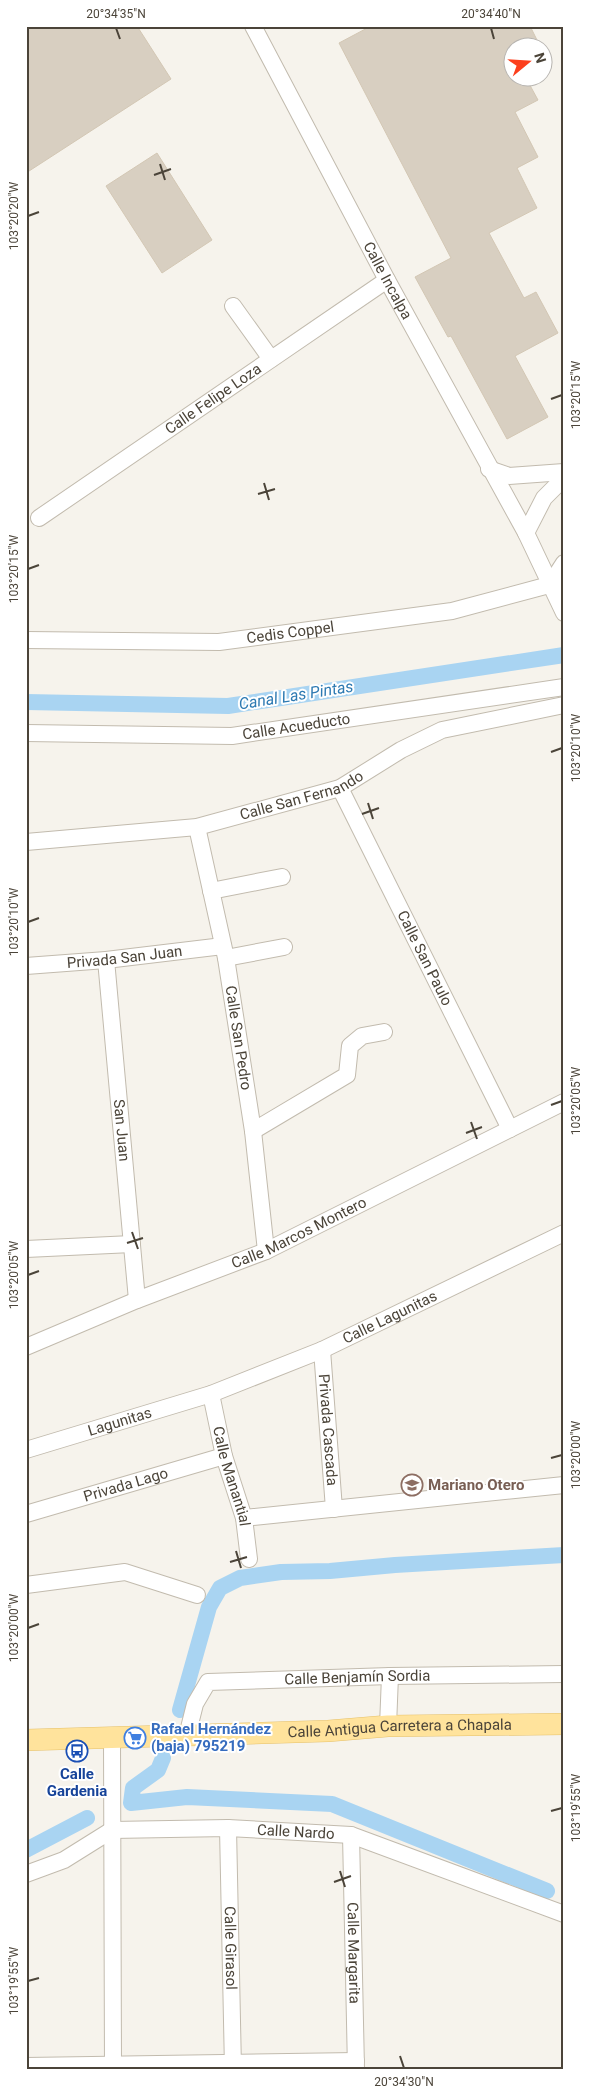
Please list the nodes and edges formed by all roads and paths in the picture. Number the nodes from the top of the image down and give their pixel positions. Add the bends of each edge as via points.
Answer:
1 (253, 26) edge
2 (387, 280) junction
3 (233, 306) dead end
4 (272, 359) junction
5 (489, 469) junction
6 (564, 472) edge
7 (564, 478) edge
8 (39, 518) dead end
9 (526, 533) junction
10 (564, 563) edge
11 (557, 582) edge
12 (564, 612) edge
13 (26, 640) edge
14 (564, 687) edge
15 (564, 705) edge
16 (26, 733) edge
17 (340, 788) junction
18 (197, 827) junction
19 (26, 842) edge
20 (282, 877) dead end
21 (211, 891) junction
22 (284, 947) dead end
23 (224, 952) junction
24 (106, 960) junction
25 (26, 966) edge
26 (384, 1032) dead end
27 (564, 1102) edge
28 (510, 1129) junction
29 (253, 1131) junction
30 (564, 1233) edge
31 (132, 1244) junction
32 (26, 1249) edge
33 (266, 1251) junction
34 (137, 1300) junction
35 (26, 1347) edge
36 (322, 1350) junction
37 (212, 1394) junction
38 (26, 1450) edge
39 (224, 1456) junction
40 (564, 1485) edge
41 (334, 1509) junction
42 (26, 1514) edge
43 (244, 1518) junction
44 (249, 1559) dead end
45 (26, 1585) edge
46 (197, 1595) dead end
47 (564, 1674) edge
48 (390, 1676) junction
49 (564, 1724) edge
50 (388, 1726) junction
51 (187, 1736) junction
52 (112, 1738) junction
53 (26, 1740) edge
54 (228, 1828) junction
55 (112, 1830) junction
56 (351, 1835) junction
57 (26, 1874) edge
58 (564, 1914) edge
59 (356, 2065) edge
60 (26, 2066) edge
61 (233, 2066) edge
62 (113, 2067) edge

1 - 2 street, Calle Incalpa
2 - 4 street, Calle Felipe Loza
2 - 5 street, Calle Incalpa
3 - 4 street
4 - 8 street, Calle Felipe Loza
5 - 6 street via 509,476
5 - 9 street, Calle Incalpa
7 - 9 street via 544,498
9 - 11 street, Calle Incalpa
10 - 11 street
11 - 12 street
11 - 13 street, Cedis Coppel via 452,611 219,642
14 - 16 street, Calle Acueducto via 232,736
15 - 17 street, Calle San Fernando via 442,730 401,750
17 - 18 street, Calle San Fernando
17 - 28 street, Calle San Paulo
18 - 19 street, Calle San Fernando
18 - 21 street, Calle San Pedro
20 - 21 street
21 - 23 street, Calle San Pedro
22 - 23 street, Privada San Juan
23 - 24 street, Privada San Juan
23 - 29 street, Calle San Pedro
24 - 25 street, Privada San Juan
24 - 31 street, San Juan
26 - 29 street via 362,1036 350,1046 347,1075
27 - 28 street, Calle Marcos Montero
28 - 33 street, Calle Marcos Montero
29 - 33 street, Calle San Pedro
30 - 36 street, Calle Lagunitas
31 - 32 street
31 - 34 street, San Juan
33 - 34 street, Calle Marcos Montero
34 - 35 street, Calle Marcos Montero
36 - 37 street, Calle Lagunitas
36 - 41 street, Privada Cascada
37 - 38 street, Lagunitas
37 - 39 street, Calle Manantial
39 - 42 street, Privada Lago
39 - 43 street, Calle Manantial
40 - 41 street
41 - 43 street
43 - 44 street, Calle Manantial
45 - 46 street via 125,1572
47 - 48 street, Calle Benjamín Sordia
48 - 50 street
48 - 51 street, Calle Benjamín Sordia via 208,1682 195,1704
49 - 50 main road, Calle Antigua Carretera a Chapala
50 - 51 main road, Calle Antigua Carretera a Chapala
51 - 52 main road, Calle Antigua Carretera a Chapala
52 - 53 main road, Calle Antigua Carretera a Chapala
52 - 55 street
54 - 55 street, Calle Nardo
54 - 56 street, Calle Nardo
54 - 61 street, Calle Girasol
55 - 57 street via 64,1860
55 - 62 street
56 - 58 street, Calle Nardo
56 - 59 street, Calle Margarita
59 - 61 street
60 - 62 street
61 - 62 street

